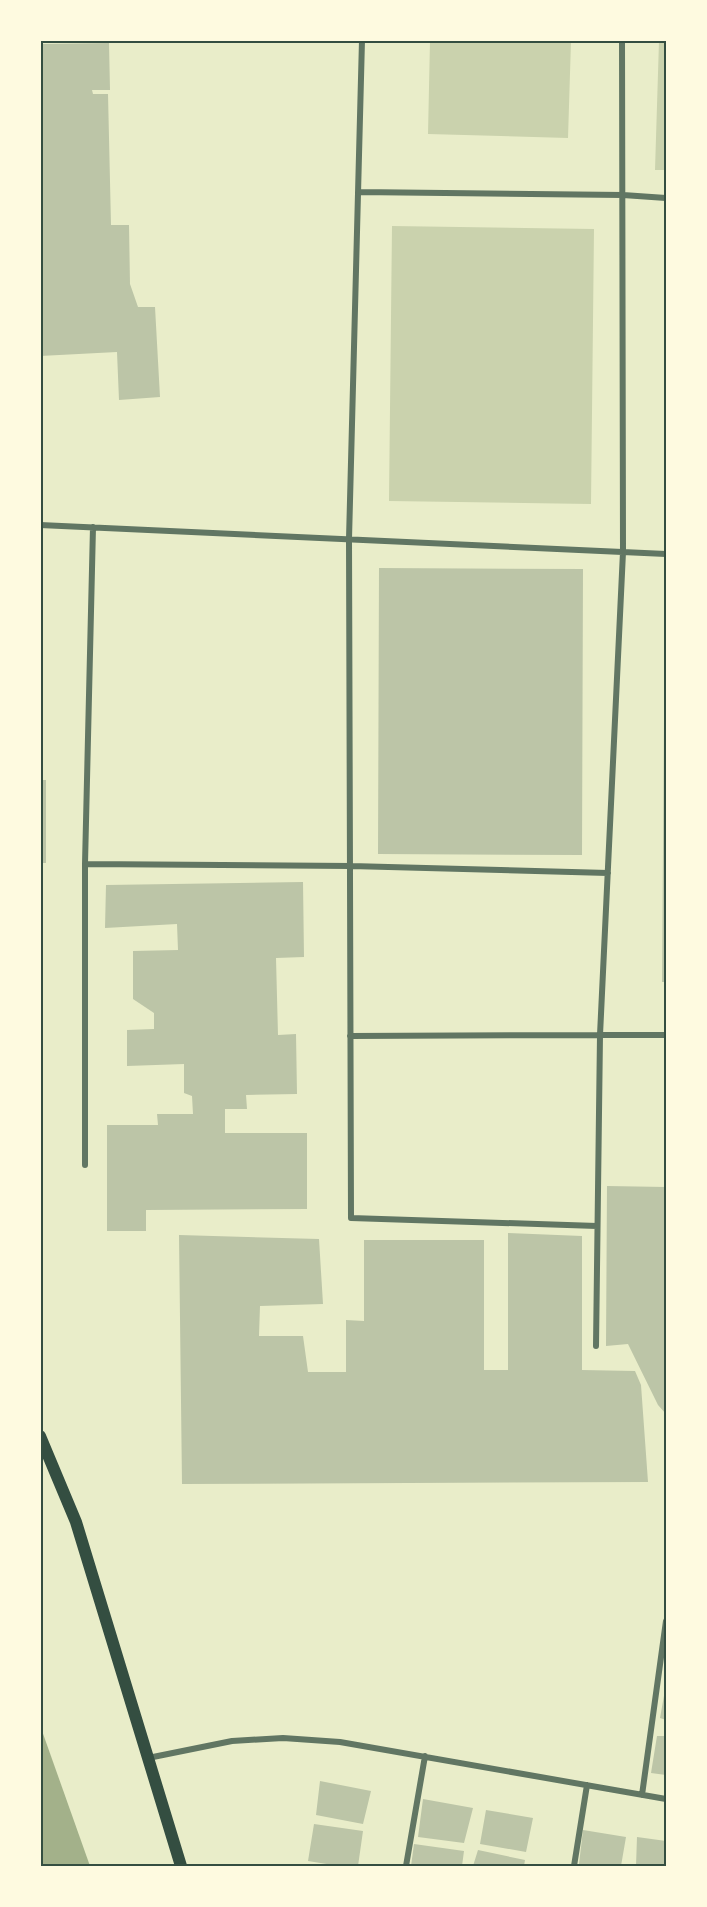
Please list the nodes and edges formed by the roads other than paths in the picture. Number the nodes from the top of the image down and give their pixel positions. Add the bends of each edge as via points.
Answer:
1 (362, 40) edge
2 (622, 40) edge
3 (358, 192) junction
4 (622, 195) junction
5 (666, 198) edge
6 (40, 525) edge
7 (93, 527) junction
8 (349, 539) junction
9 (623, 552) junction
10 (666, 554) edge
11 (85, 864) junction
12 (351, 866) junction
13 (608, 873) junction
14 (600, 1035) junction
15 (666, 1035) edge
16 (350, 1036) junction
17 (85, 1165) dead end
18 (597, 1226) junction
19 (596, 1346) dead end
20 (40, 1436) edge
21 (666, 1621) edge
22 (425, 1756) junction
23 (148, 1758) junction
24 (587, 1785) junction
25 (642, 1795) junction
26 (666, 1799) edge
27 (181, 1866) edge
28 (406, 1866) edge
29 (574, 1866) edge

1 - 3 street
2 - 4 street
3 - 4 street
3 - 8 street
4 - 5 street
4 - 9 street
6 - 7 street
7 - 8 street
7 - 11 street
8 - 9 street
8 - 12 street
9 - 10 street
9 - 13 street
11 - 12 street
11 - 17 street
12 - 13 street
12 - 16 street
13 - 14 street
14 - 15 street
14 - 16 street
14 - 18 street
16 - 18 street via 351,1218
18 - 19 street
20 - 23 main road via 76,1522
21 - 25 street
22 - 23 street via 340,1742 283,1738 232,1741
22 - 24 street
22 - 28 street
23 - 27 main road
24 - 25 street
24 - 29 street
25 - 26 street

